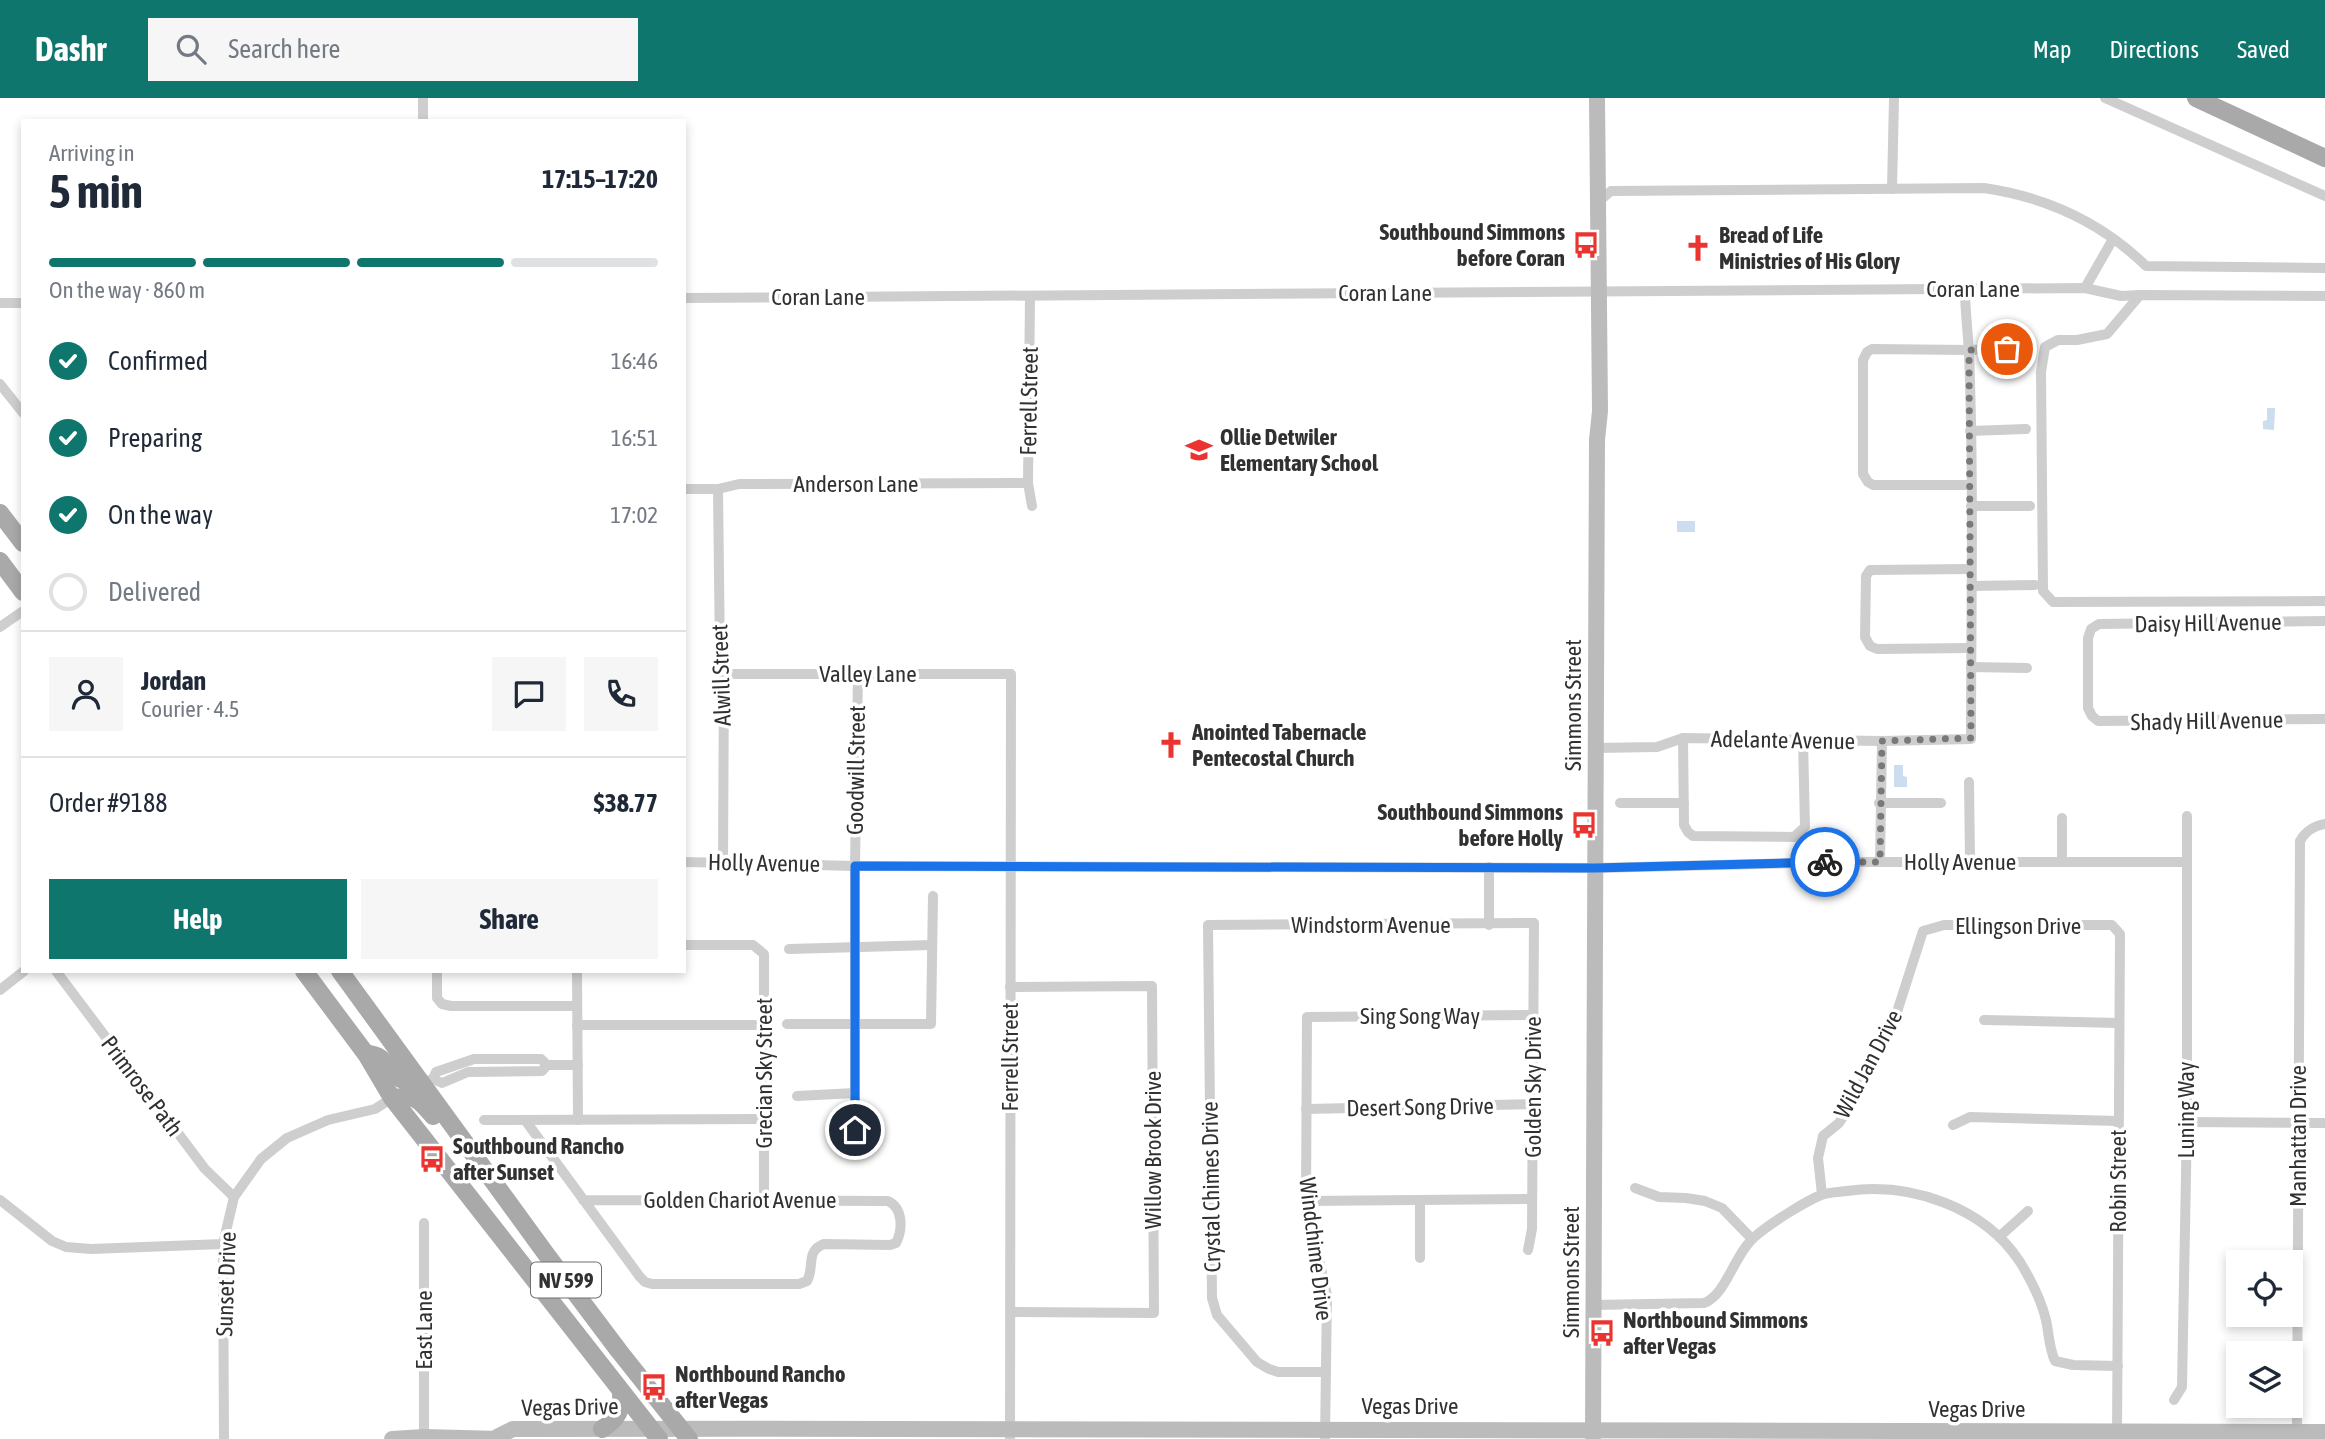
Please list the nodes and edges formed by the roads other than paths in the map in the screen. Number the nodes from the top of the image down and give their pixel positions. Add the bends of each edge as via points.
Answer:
1 (423, 98) edge
2 (1597, 98) edge
3 (1894, 98) edge
4 (2105, 98) edge
5 (2196, 98) edge
6 (423, 119) edge
7 (2325, 158) edge
8 (1892, 189) junction
9 (2325, 196) edge
10 (1598, 202) junction
11 (2113, 239) junction
12 (2325, 268) edge
13 (2085, 288) junction
14 (1965, 289) junction
15 (1598, 291) junction
16 (2140, 295) junction
17 (1030, 296) junction
18 (2325, 296) edge
19 (686, 298) edge
20 (0, 303) edge
21 (21, 303) edge
22 (2026, 348) dead end
23 (1969, 350) junction
24 (0, 384) edge
25 (21, 410) edge
26 (2026, 429) dead end
27 (1970, 431) junction
28 (1028, 483) junction
29 (1971, 485) junction
30 (686, 488) edge
31 (718, 489) junction
32 (1032, 506) dead end
33 (1971, 506) junction
34 (2030, 506) dead end
35 (0, 513) edge
36 (21, 540) edge
37 (0, 561) edge
38 (1971, 569) junction
39 (2035, 585) dead end
40 (1971, 586) junction
41 (21, 589) edge
42 (2325, 601) edge
43 (21, 612) edge
44 (2325, 621) edge
45 (0, 627) edge
46 (1971, 648) junction
47 (1971, 667) junction
48 (2027, 668) dead end
49 (724, 674) junction
50 (858, 674) junction
51 (1011, 674) joint
52 (2092, 716) joint
53 (2325, 719) edge
54 (1683, 738) junction
55 (1803, 740) junction
56 (1882, 741) junction
57 (1595, 748) junction
58 (1969, 782) dead end
59 (1620, 803) dead end
60 (1684, 803) junction
61 (1880, 803) junction
62 (1941, 803) dead end
63 (2187, 817) dead end
64 (2062, 818) dead end
65 (2325, 824) edge
66 (2062, 861) junction
67 (686, 862) edge
68 (723, 862) junction
69 (1880, 862) junction
70 (1970, 862) junction
71 (2187, 862) junction
72 (1011, 865) junction
73 (855, 866) junction
74 (1489, 867) junction
75 (1595, 868) junction
76 (933, 896) dead end
77 (1534, 923) joint
78 (1208, 925) joint
79 (1489, 925) junction
80 (2112, 925) joint
81 (1923, 931) joint
82 (686, 945) edge
83 (932, 946) junction
84 (855, 948) junction
85 (789, 949) dead end
86 (21, 973) edge
87 (58, 973) edge
88 (305, 973) edge
89 (342, 973) edge
90 (437, 973) edge
91 (577, 973) edge
92 (1010, 987) junction
93 (0, 989) edge
94 (577, 1006) junction
95 (1534, 1016) junction
96 (1307, 1017) joint
97 (1984, 1020) dead end
98 (2119, 1023) junction
99 (787, 1024) dead end
100 (855, 1024) junction
101 (577, 1025) junction
102 (764, 1025) junction
103 (366, 1054) junction
104 (578, 1065) junction
105 (427, 1081) junction
106 (855, 1093) junction
107 (797, 1096) dead end
108 (392, 1098) junction
109 (1534, 1104) junction
110 (1306, 1109) junction
111 (763, 1119) junction
112 (484, 1120) dead end
113 (525, 1120) junction
114 (578, 1120) junction
115 (2118, 1121) junction
116 (2187, 1122) junction
117 (2298, 1122) junction
118 (2325, 1123) edge
119 (1953, 1125) dead end
120 (454, 1128) junction
121 (855, 1130) dead end
122 (1635, 1188) dead end
123 (1822, 1194) junction
124 (234, 1197) junction
125 (0, 1199) edge
126 (1532, 1199) junction
127 (583, 1200) junction
128 (764, 1200) junction
129 (1420, 1200) junction
130 (1306, 1201) junction
131 (2028, 1211) dead end
132 (424, 1223) dead end
133 (1999, 1237) junction
134 (1752, 1238) junction
135 (223, 1244) junction
136 (1528, 1250) dead end
137 (1420, 1258) dead end
138 (1593, 1305) junction
139 (1011, 1312) junction
140 (2118, 1366) junction
141 (1326, 1372) junction
142 (621, 1392) junction
143 (2174, 1400) dead end
144 (602, 1429) junction
145 (2325, 1432) edge
146 (656, 1434) edge
147 (685, 1434) edge
148 (1009, 1434) edge
149 (1077, 1434) edge
150 (1189, 1434) edge
151 (1325, 1434) edge
152 (1419, 1434) edge
153 (1593, 1434) edge
154 (1884, 1435) edge
155 (2117, 1435) edge
156 (2297, 1435) edge
157 (425, 1438) edge
158 (499, 1438) edge
159 (225, 1439) edge
160 (392, 1439) edge

1 - 6 street
2 - 10 main road, Simmons Street
3 - 8 street
4 - 9 street
5 - 7 main road
8 - 10 street via 1613,191
8 - 11 street via 2013,192 2081,217
10 - 15 main road, Simmons Street
11 - 12 street via 2146,266
11 - 13 street
13 - 14 street, Coran Lane
13 - 16 street, Coran Lane via 2120,296
14 - 15 street, Coran Lane
14 - 23 street
15 - 17 street, Coran Lane
15 - 57 main road, Simmons Street
16 - 18 street, Coran Lane
16 - 42 street via 2107,334 2058,340 2045,347 2041,372 2043,592 2053,602
17 - 19 street, Coran Lane
17 - 28 street, Ferrell Street
20 - 21 street
22 - 23 street
23 - 27 street
23 - 29 street via 1867,352 1863,360 1864,474 1872,485
24 - 25 street
26 - 27 street
27 - 29 street
28 - 31 street, Anderson Lane via 738,484
28 - 32 street, Ferrell Street
29 - 33 street
30 - 31 street, Anderson Lane
31 - 49 street, Alwill Street via 720,659
33 - 34 street
33 - 38 street
35 - 36 main road
37 - 41 main road
38 - 40 street
38 - 46 street via 1870,570 1866,576 1865,637 1877,649
39 - 40 street
40 - 46 street
43 - 45 street
44 - 52 street, Daisy Hill Avenue via 2099,624 2088,638 2088,708
46 - 47 street
47 - 48 street
47 - 56 street, Adelante Avenue via 1971,738
49 - 50 street, Valley Lane
49 - 68 street, Alwill Street
50 - 51 street, Valley Lane
50 - 73 street, Goodwill Street
51 - 72 street, Ferrell Street
52 - 53 street, Shady Hill Avenue via 2102,722
54 - 55 street, Adelante Avenue
54 - 57 street, Adelante Avenue via 1657,747
54 - 60 street
55 - 56 street, Adelante Avenue
55 - 60 street via 1802,832 1794,836 1693,836 1684,825
56 - 61 street
57 - 75 main road, Simmons Street
58 - 70 street
59 - 60 street
61 - 62 street
61 - 69 street
63 - 71 street, Luning Way
64 - 66 street
65 - 117 street, Manhattan Drive via 2316,825 2300,841
66 - 70 street, Holly Avenue
66 - 71 street, Holly Avenue
67 - 68 street, Holly Avenue
68 - 73 street, Holly Avenue
69 - 70 street, Holly Avenue
69 - 75 street, Holly Avenue
71 - 116 street, Luning Way
72 - 73 street, Holly Avenue
72 - 74 street, Holly Avenue
72 - 92 street, Ferrell Street
73 - 84 street, Goodwill Street
74 - 75 street, Holly Avenue
74 - 79 street
75 - 138 main road, Simmons Street
76 - 83 street
77 - 79 street, Windstorm Avenue
77 - 95 street, Golden Sky Drive
78 - 79 street, Windstorm Avenue
78 - 141 street, Crystal Chimes Drive via 1214,1308 1261,1365 1278,1372
80 - 81 street, Ellingson Drive via 1944,925
80 - 98 street, Robin Street via 2120,934
81 - 123 street, Wild Jan Drive via 1884,1040 1853,1102 1823,1136 1818,1158
82 - 102 street, Grecian Sky Street via 760,948 764,954
83 - 84 street
83 - 100 street via 931,1024
84 - 85 street
84 - 100 street, Goodwill Street
86 - 93 street
87 - 124 street, Primrose Path via 205,1169
88 - 103 main road, NV 599
89 - 105 main road, NV 599
90 - 94 street via 437,998 442,1004
91 - 94 street
92 - 139 street, Ferrell Street
92 - 139 street, Willow Brook Drive via 1152,986 1154,1313
94 - 101 street
95 - 96 street, Sing Song Way
95 - 109 street, Golden Sky Drive
96 - 110 street, Windchime Drive
97 - 98 street
98 - 115 street, Robin Street
99 - 100 street
100 - 106 street, Goodwill Street
101 - 102 street
101 - 104 street
102 - 111 street, Grecian Sky Street
103 - 105 main road via 383,1059 402,1081
103 - 108 main road, NV 599
104 - 105 street via 547,1065 542,1071 468,1072 442,1083
104 - 114 street
105 - 120 main road, NV 599
106 - 107 street
106 - 121 street, Goodwill Street
108 - 120 main road via 419,1100 439,1123
108 - 124 street, Sunset Drive via 374,1109 328,1120 287,1138 261,1159
108 - 142 main road, NV 599
109 - 110 street, Desert Song Drive
109 - 126 street, Golden Sky Drive
110 - 130 street, Windchime Drive
111 - 114 street
111 - 128 street, Grecian Sky Street
112 - 113 street
113 - 114 street
113 - 127 street
115 - 119 street via 1970,1117
115 - 140 street, Robin Street
116 - 117 street
116 - 143 street, Luning Way via 2182,1387
117 - 118 street
117 - 156 street, Manhattan Drive
120 - 147 main road, NV 599
122 - 134 street via 1722,1208
123 - 133 street via 1860,1189 1904,1191 1937,1199 1974,1217
123 - 134 street
124 - 135 street, Sunset Drive
125 - 135 street via 66,1247
126 - 129 street
126 - 136 street, Golden Sky Drive
127 - 128 street, Golden Chariot Avenue
127 - 128 street, Golden Chariot Avenue via 645,1282 652,1284 799,1284 811,1274 811,1254 816,1247 890,1245 899,1237 900,1210 888,1201
129 - 130 street
129 - 137 street
130 - 141 street, Windchime Drive via 1327,1295
131 - 133 street
132 - 157 street, East Lane
133 - 140 street via 2035,1289 2055,1361 2073,1366
134 - 138 street via 1718,1294 1704,1303
135 - 159 street, Sunset Drive
138 - 153 main road, Simmons Street
139 - 148 street, Ferrell Street
140 - 155 street, Robin Street
141 - 151 street, Windchime Drive
142 - 144 main road via 619,1414
142 - 146 main road, NV 599
144 - 146 main road, Vegas Drive
144 - 158 main road, Vegas Drive via 513,1430
145 - 156 main road, Vegas Drive
146 - 147 main road, Vegas Drive
147 - 148 main road, Vegas Drive
148 - 149 main road, Vegas Drive
149 - 150 main road, Vegas Drive
150 - 151 main road, Vegas Drive
151 - 152 main road, Vegas Drive
152 - 153 main road, Vegas Drive
153 - 154 main road, Vegas Drive
154 - 155 main road, Vegas Drive
155 - 156 main road, Vegas Drive
157 - 158 main road, Vegas Drive
157 - 160 main road, Vegas Drive

